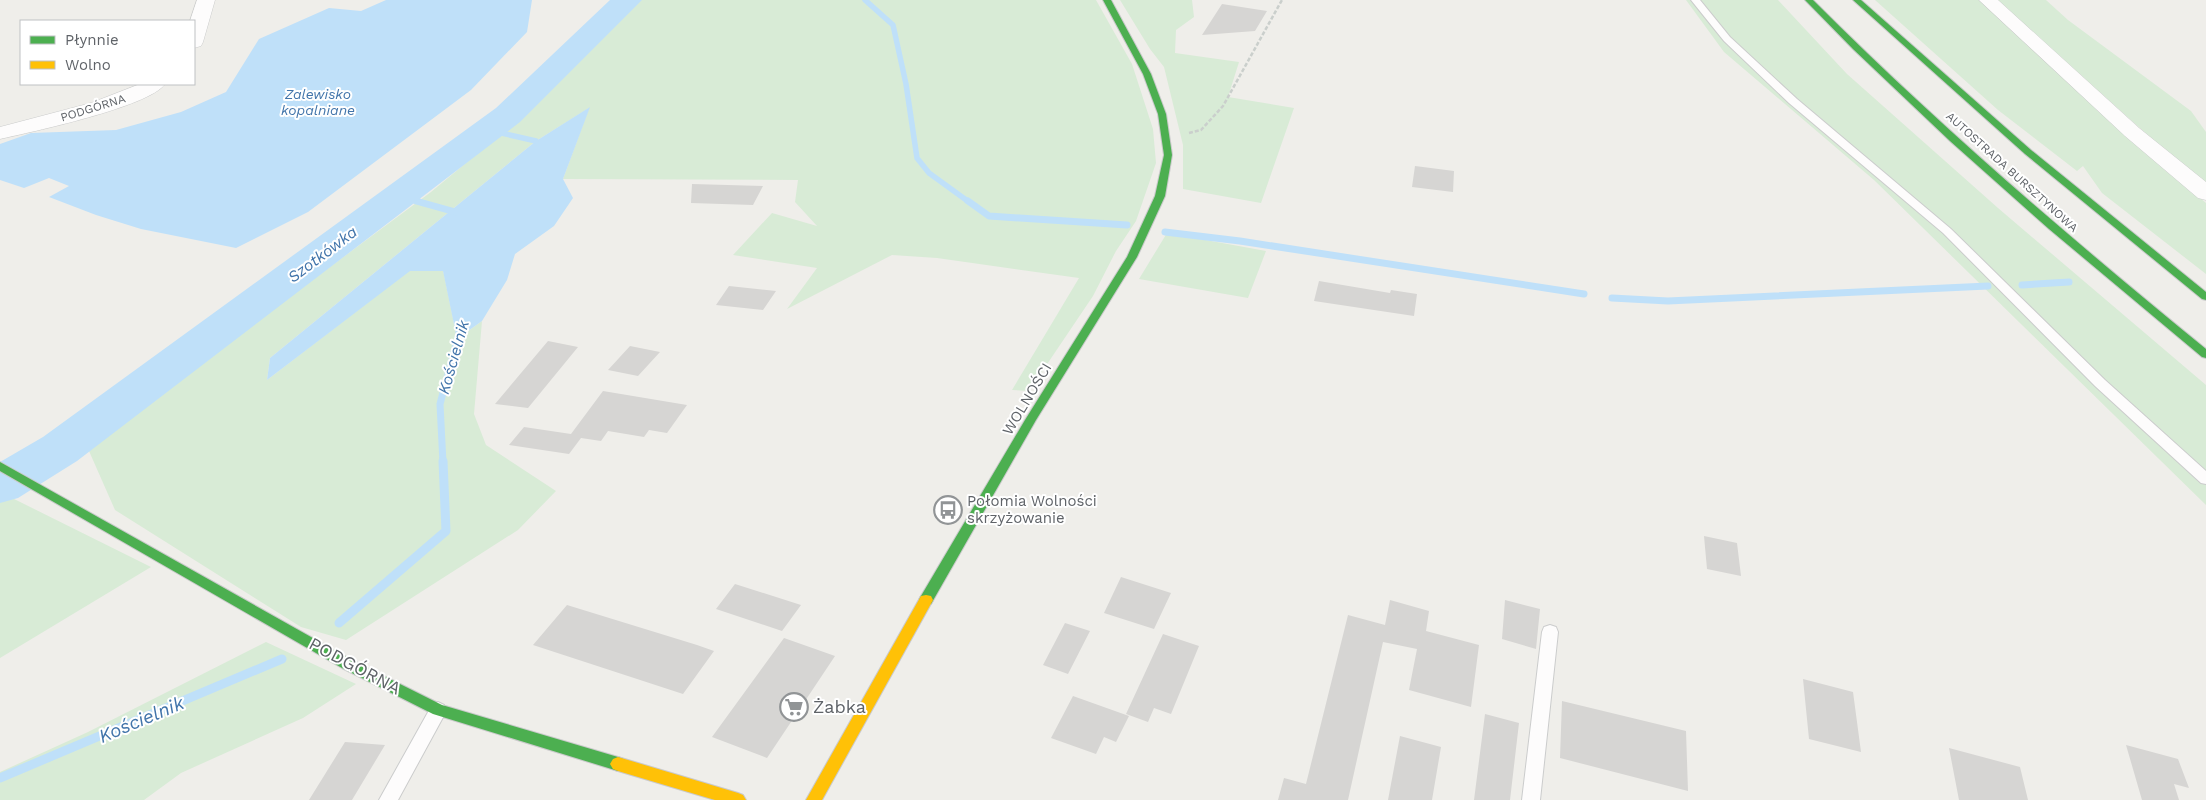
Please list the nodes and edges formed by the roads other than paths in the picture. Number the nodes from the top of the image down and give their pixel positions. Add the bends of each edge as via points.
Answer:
1 (206, 0) edge
2 (1107, 0) edge
3 (1696, 0) edge
4 (1809, 0) edge
5 (1857, 0) edge
6 (1988, 0) edge
7 (195, 38) edge
8 (153, 85) edge
9 (0, 133) edge
10 (2206, 193) edge
11 (2206, 297) edge
12 (2206, 355) edge
13 (0, 466) edge
14 (2206, 479) edge
15 (1550, 632) dead end
16 (438, 710) junction
17 (388, 800) edge
18 (738, 800) edge
19 (814, 800) edge
20 (1531, 800) edge

1 - 7 street
2 - 19 main road, WOLNOŚCI via 1155,96 1167,136 1165,182 1134,253 874,689
3 - 14 lane via 1727,39 1947,231 2100,383
4 - 12 main road, AUTOSTRADA BURSZTYNOWA via 1956,141 2098,266
5 - 11 main road, AUTOSTRADA BURSZTYNOWA via 2000,129
6 - 10 street via 2132,132
8 - 9 street, PODGÓRNA via 83,114
13 - 16 main road, PODGÓRNA via 348,664
15 - 20 lane
16 - 17 lane
16 - 18 main road, PODGÓRNA

